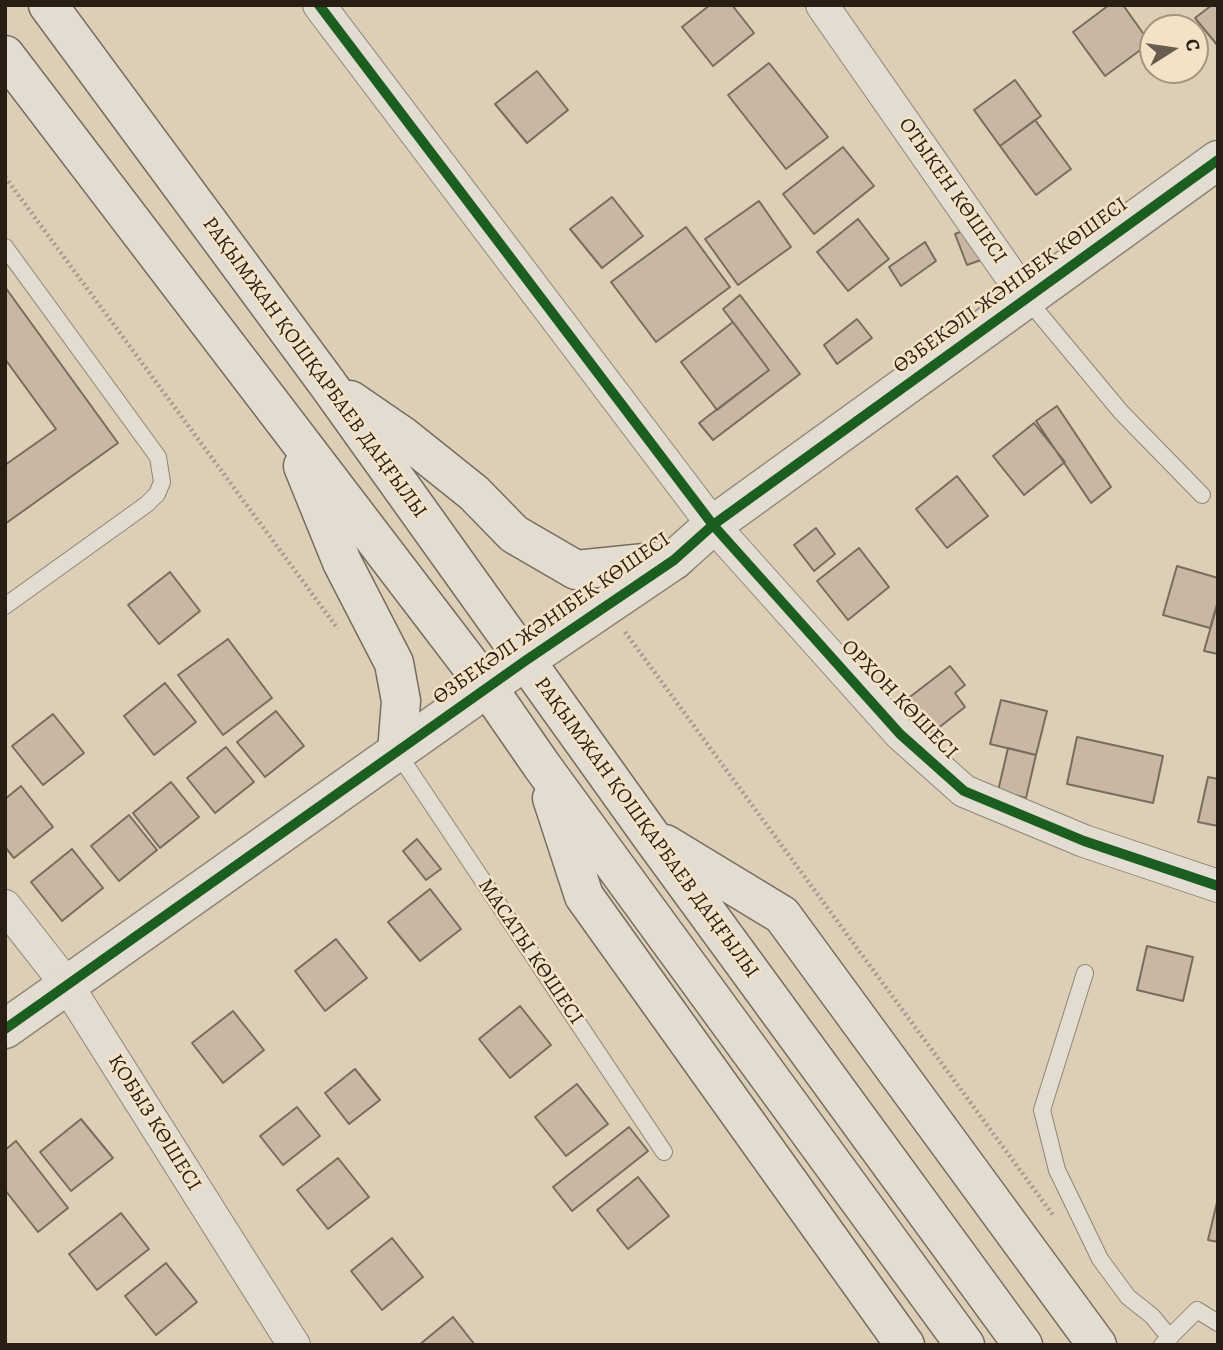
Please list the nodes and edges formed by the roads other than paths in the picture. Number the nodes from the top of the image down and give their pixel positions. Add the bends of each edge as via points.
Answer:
1 (48, 5) edge
2 (319, 5) edge
3 (822, 5) edge
4 (7, 61) edge
5 (1218, 160) edge
6 (5, 247) edge
7 (1027, 299) junction
8 (327, 383) junction
9 (285, 422) junction
10 (1202, 495) dead end
11 (713, 525) junction
12 (674, 560) junction
13 (5, 606) edge
14 (525, 661) junction
15 (488, 688) junction
16 (397, 752) junction
17 (542, 766) junction
18 (651, 836) junction
19 (1218, 886) edge
20 (5, 906) edge
21 (1085, 973) dead end
22 (67, 985) junction
23 (5, 1029) edge
24 (664, 1152) dead end
25 (1218, 1323) edge
26 (1166, 1341) edge
27 (294, 1345) edge
28 (905, 1345) edge
29 (965, 1345) edge
30 (1023, 1345) edge
31 (1097, 1345) edge

1 - 8 main road, РАҚЫМЖАН ҚОШҚАРБАЕВ ДАҢҒЫЛЫ
2 - 11 street, ОРХОН КӨШЕСІ
3 - 7 street, ОТЫКЕН КӨШЕСІ
4 - 9 main road
5 - 7 main road, ӨЗБЕКӘЛІ ЖӘНІБЕК КӨШЕСІ
6 - 13 lane via 158,457 162,482 146,504
7 - 10 lane, ОТЫКЕН КӨШЕСІ via 1121,412
7 - 11 main road, ӨЗБЕКӘЛІ ЖӘНІБЕК КӨШЕСІ
8 - 12 main road via 474,493 514,534 576,570
8 - 14 main road, РАҚЫМЖАН ҚОШҚАРБАЕВ ДАҢҒЫЛЫ
9 - 15 main road
9 - 16 main road via 342,562 394,663 401,701
11 - 12 main road, ӨЗБЕКӘЛІ ЖӘНІБЕК КӨШЕСІ
11 - 19 street, ОРХОН КӨШЕСІ via 900,734 964,791 1083,841
12 - 14 main road, ӨЗБЕКӘЛІ ЖӘНІБЕК КӨШЕСІ
14 - 15 main road, ӨЗБЕКӘЛІ ЖӘНІБЕК КӨШЕСІ
14 - 18 main road, РАҚЫМЖАН ҚОШҚАРБАЕВ ДАҢҒЫЛЫ
15 - 16 main road, ӨЗБЕКӘЛІ ЖӘНІБЕК КӨШЕСІ
15 - 17 main road
16 - 22 main road, ӨЗБЕКӘЛІ ЖӘНІБЕК КӨШЕСІ
16 - 24 lane, МАСАТЫ КӨШЕСІ
17 - 28 main road via 584,896
17 - 29 main road
18 - 30 main road, РАҚЫМЖАН ҚОШҚАРБАЕВ ДАҢҒЫЛЫ
18 - 31 main road via 782,915
20 - 22 street, ҚОБЫЗ КӨШЕСІ
21 - 26 lane via 1042,1110 1057,1170 1100,1259 1128,1297 1152,1316
22 - 23 main road, ӨЗБЕКӘЛІ ЖӘНІБЕК КӨШЕСІ
22 - 27 street, ҚОБЫЗ КӨШЕСІ
25 - 26 lane via 1197,1310

